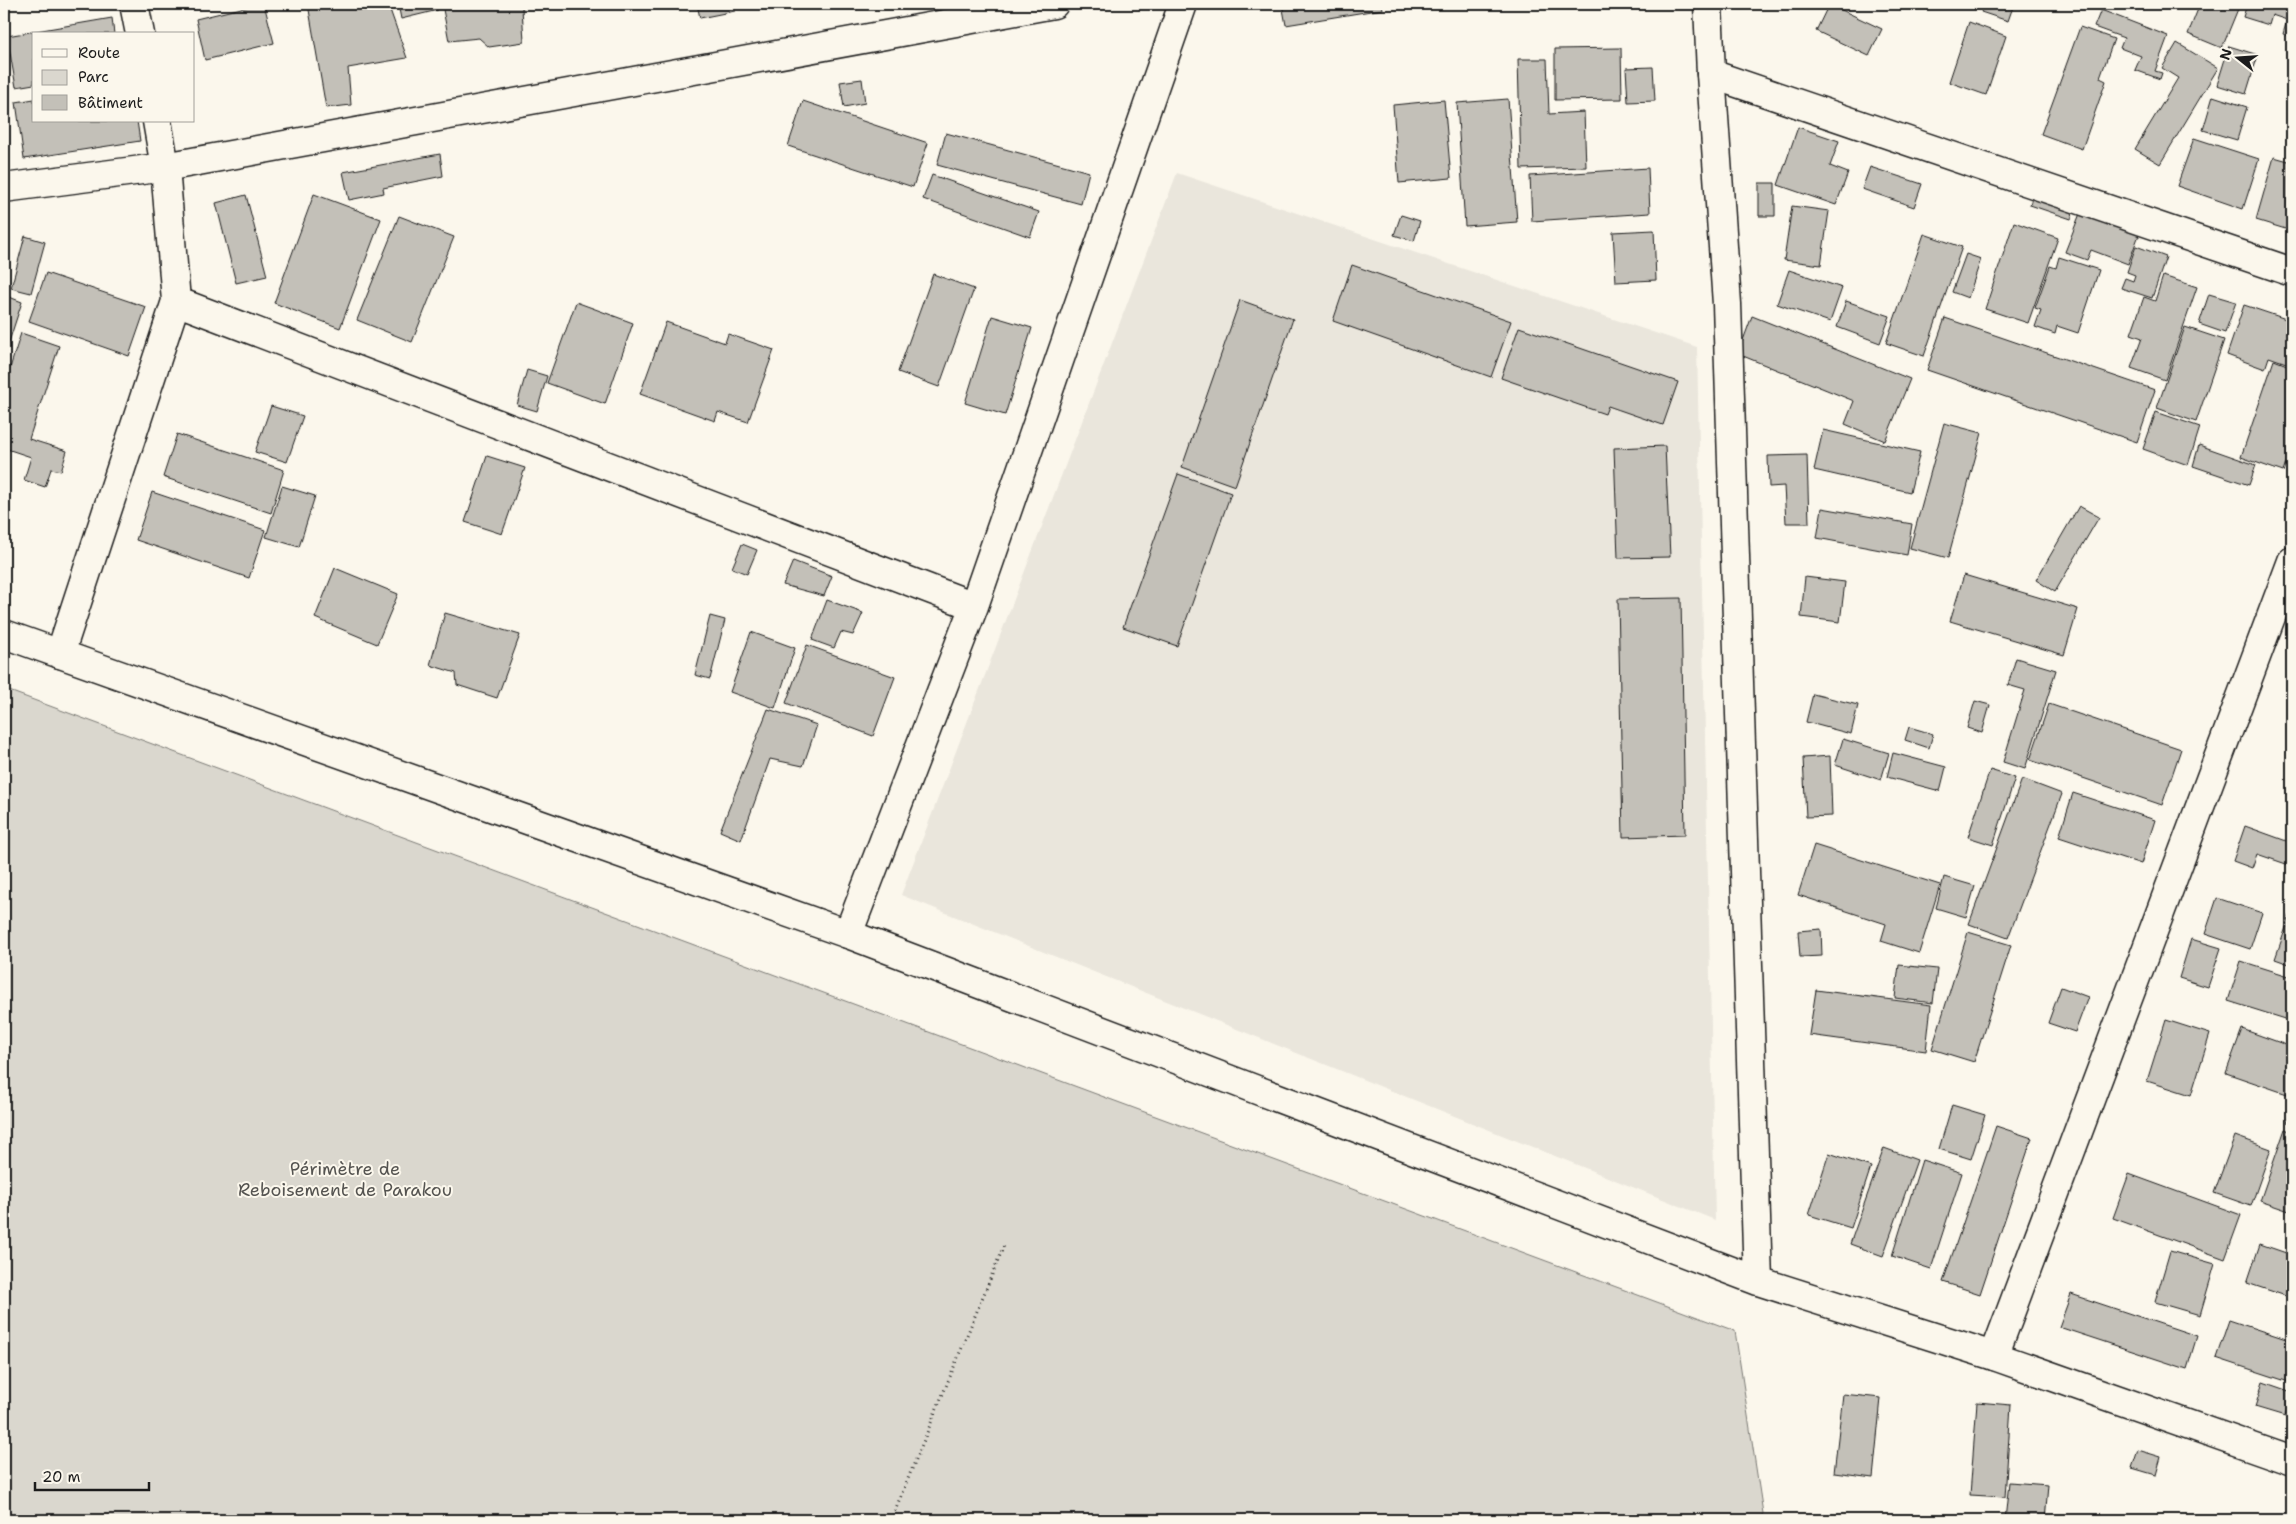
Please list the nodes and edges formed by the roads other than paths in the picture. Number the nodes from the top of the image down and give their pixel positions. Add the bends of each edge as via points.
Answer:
1 (134, 4) edge
2 (1054, 4) edge
3 (1183, 4) edge
4 (1708, 4) edge
5 (140, 32) edge
6 (1711, 74) junction
7 (157, 122) edge
8 (165, 167) junction
9 (4, 188) edge
10 (2292, 272) edge
11 (176, 301) junction
12 (2292, 561) edge
13 (974, 606) junction
14 (4, 634) edge
15 (60, 654) junction
16 (848, 934) junction
17 (1758, 1281) junction
18 (1994, 1356) junction
19 (2292, 1461) edge

1 - 5 street
2 - 8 street
3 - 13 street
4 - 6 street
6 - 10 street
6 - 17 street via 1727,304
7 - 8 street
8 - 9 street
8 - 11 street
11 - 13 street
11 - 15 street
12 - 18 street
13 - 16 street
14 - 15 street
15 - 16 street
16 - 17 street
17 - 18 street
18 - 19 street

